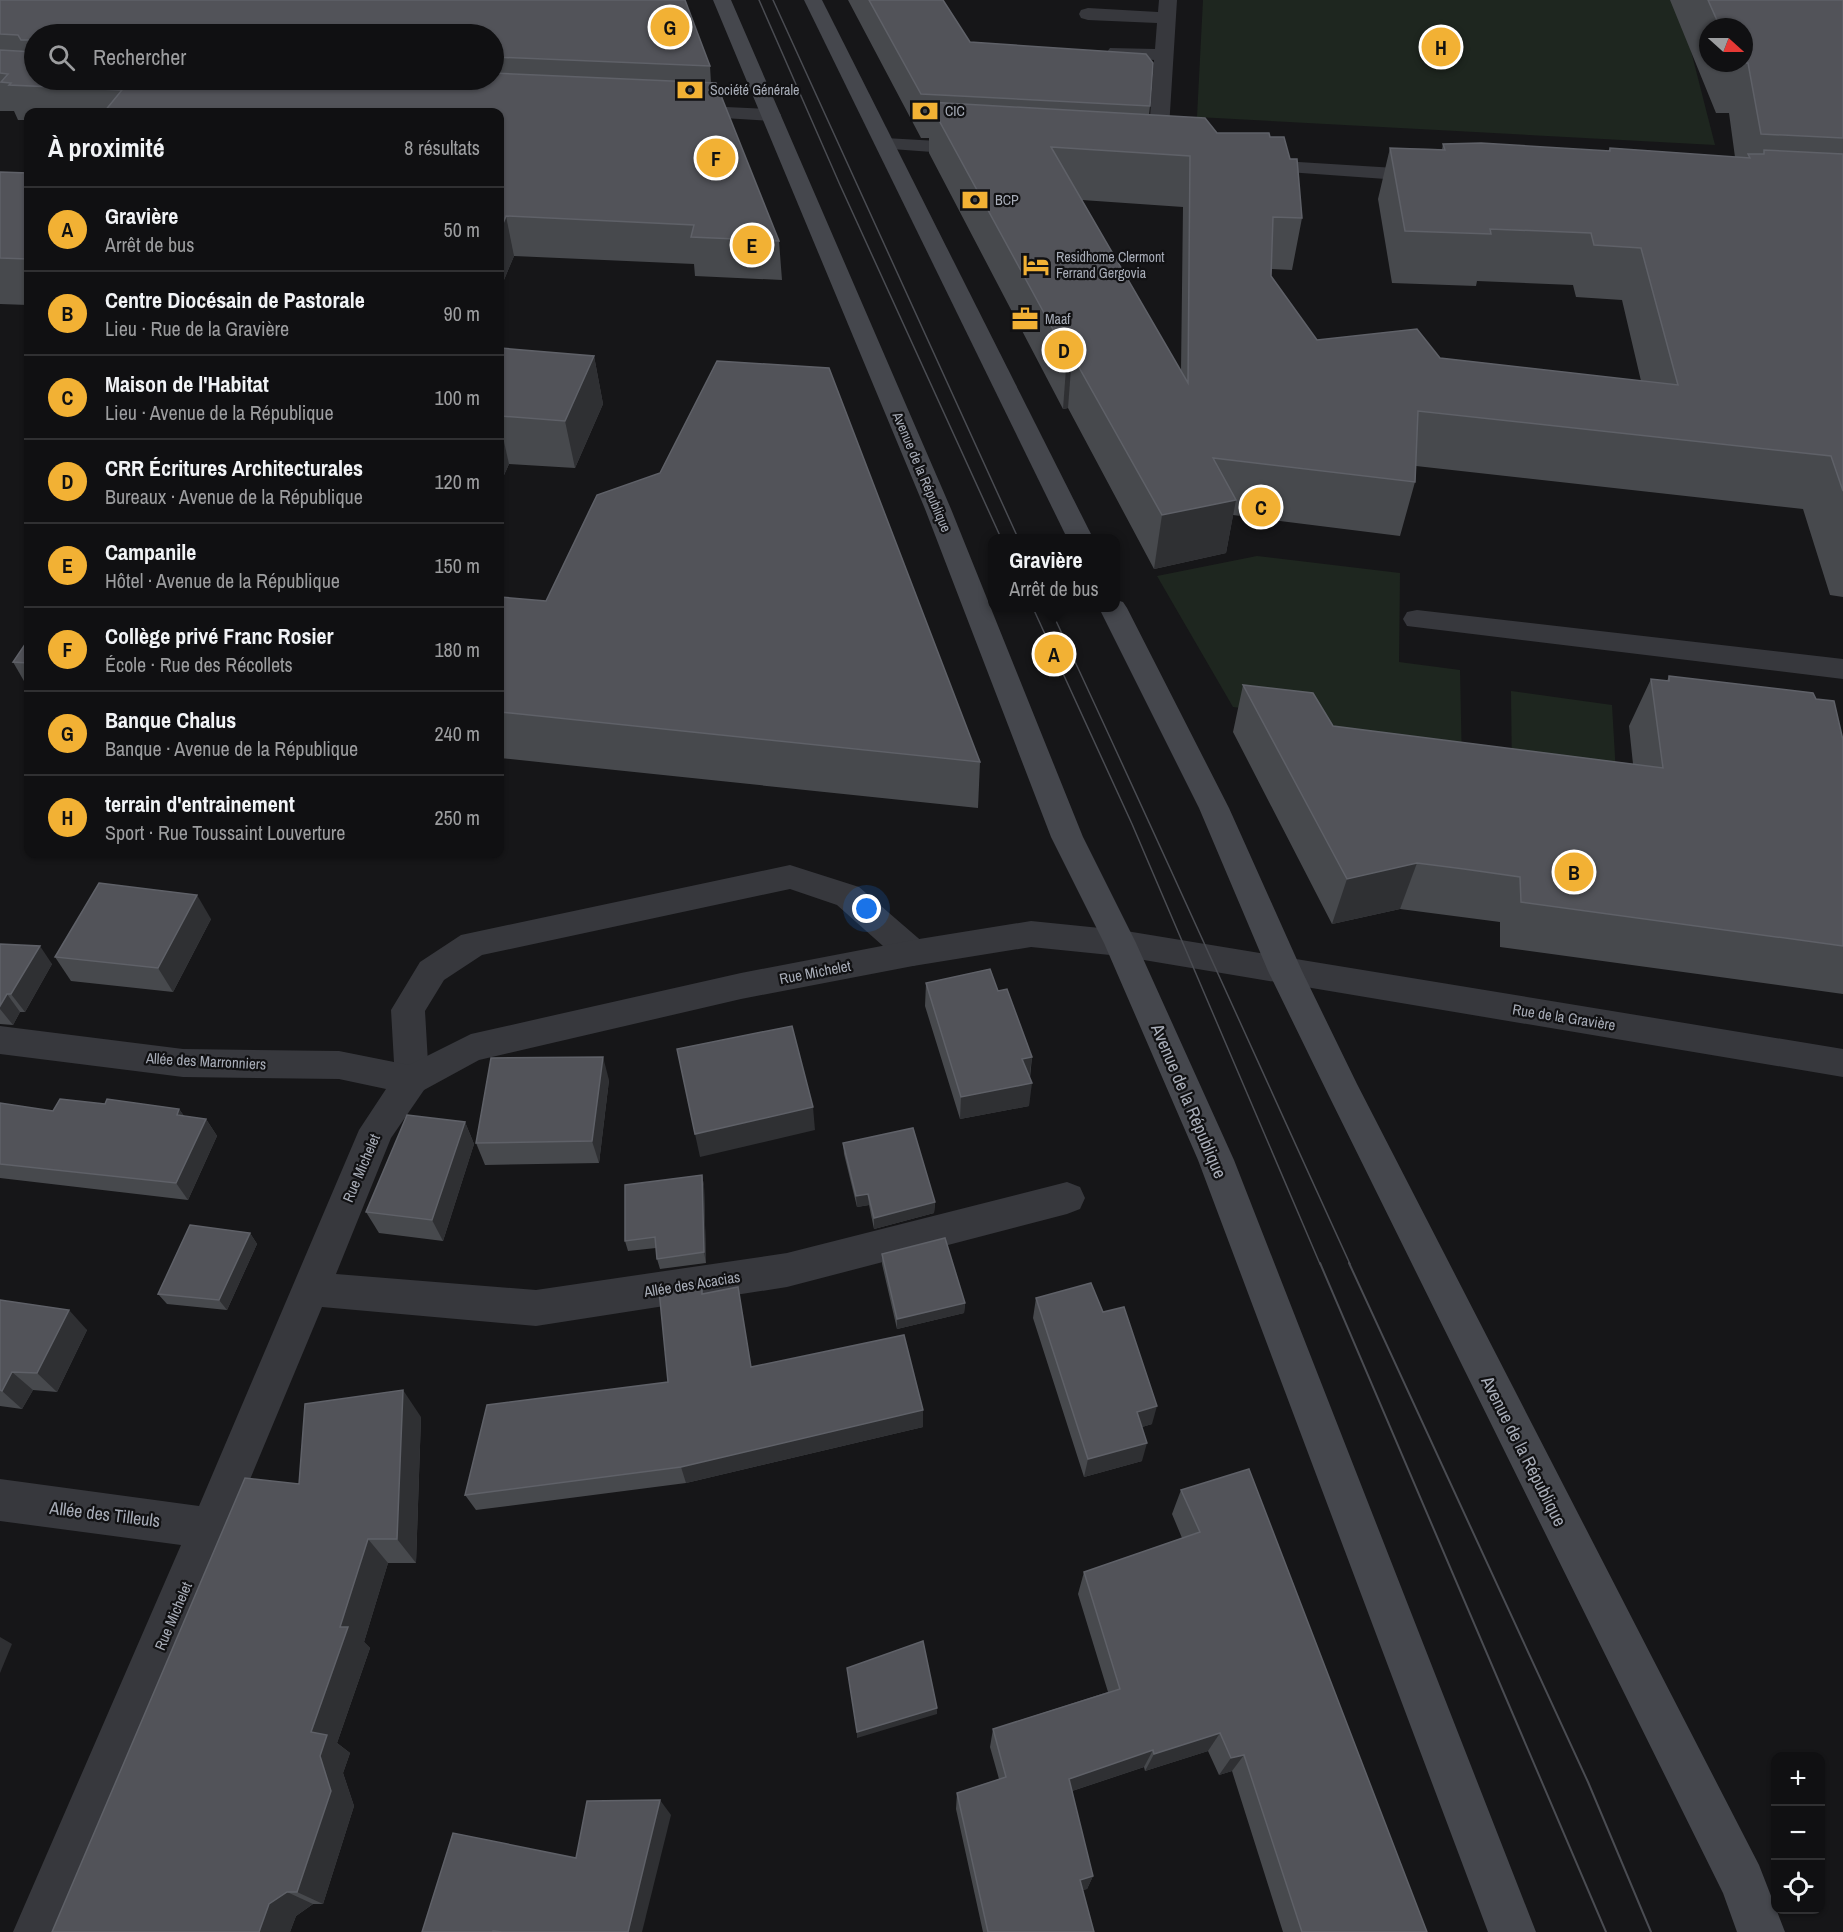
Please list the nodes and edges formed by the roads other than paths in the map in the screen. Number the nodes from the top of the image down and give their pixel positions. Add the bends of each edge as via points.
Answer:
1 (722, 0) edge
2 (813, 0) edge
3 (1167, 9) edge
4 (1088, 14) dead end
5 (1117, 52) edge
6 (1164, 55) junction
7 (666, 110) edge
8 (771, 115) junction
9 (885, 144) junction
10 (989, 150) edge
11 (1133, 159) edge
12 (1157, 160) junction
13 (1180, 161) edge
14 (1227, 164) edge
15 (1451, 177) edge
16 (1078, 534) edge
17 (1115, 612) edge
18 (1417, 619) dead end
19 (1843, 669) edge
20 (1120, 944) junction
21 (913, 953) junction
22 (1285, 971) junction
23 (0, 1040) edge
24 (1843, 1063) edge
25 (412, 1080) junction
26 (1067, 1198) dead end
27 (309, 1289) junction
28 (0, 1500) edge
29 (210, 1528) junction
30 (37, 1932) edge
31 (1512, 1932) edge
32 (1761, 1932) edge

1 - 8 main road, Avenue de la République
2 - 9 main road
3 - 4 street
3 - 6 street
5 - 6 street
6 - 12 street
7 - 8 street
8 - 20 main road, Avenue de la République via 938,509 1067,837
9 - 10 street
9 - 16 main road
11 - 12 street
12 - 13 street
14 - 15 street
17 - 22 main road, Avenue de la République via 1214,808
18 - 19 street
20 - 21 street, Rue Michelet via 1031,934
20 - 22 street
20 - 31 main road, Avenue de la République via 1216,1160
21 - 25 street, Rue Michelet via 741,986 471,1048
21 - 25 street via 848,896 790,877 473,944 432,971 408,1010
22 - 24 street, Rue de la Gravière
22 - 32 main road, Avenue de la République via 1737,1871
23 - 25 street, Allée des Marronniers via 183,1063 339,1065
25 - 27 street, Rue Michelet via 377,1130
26 - 27 street, Allée des Acacias via 787,1270 536,1308
27 - 29 street, Rue Michelet
28 - 29 street, Allée des Tilleuls
29 - 30 street, Rue Michelet

